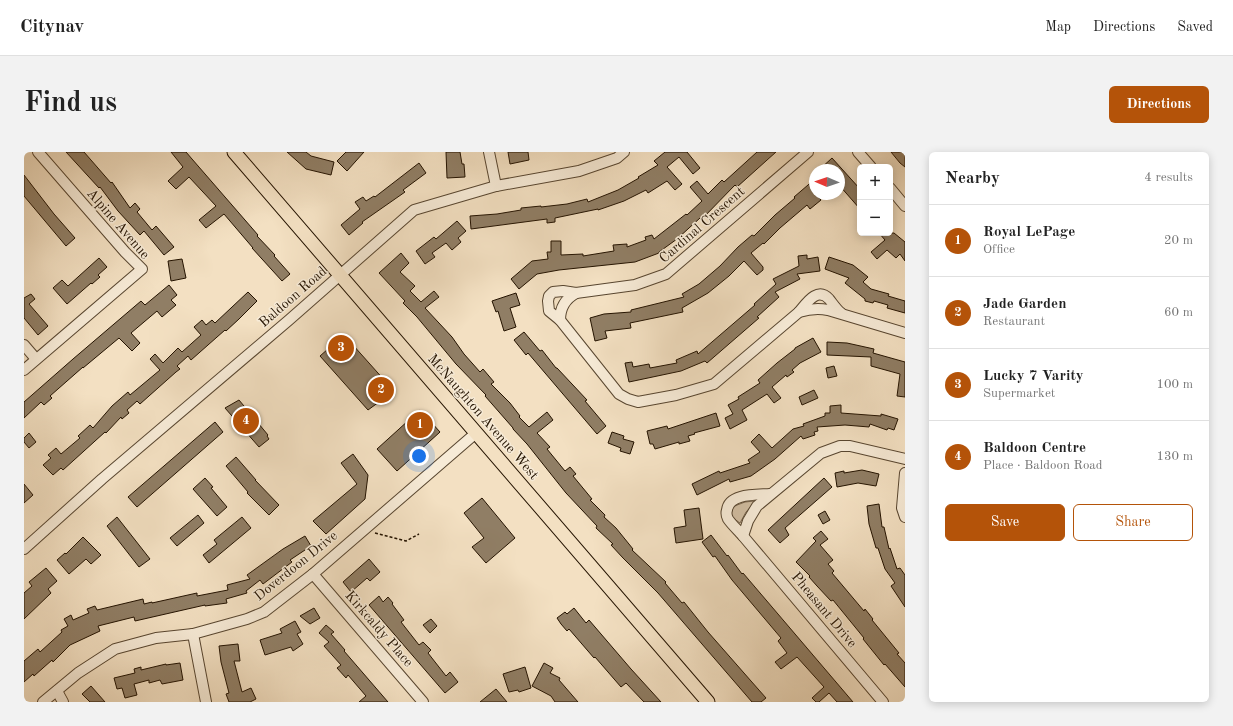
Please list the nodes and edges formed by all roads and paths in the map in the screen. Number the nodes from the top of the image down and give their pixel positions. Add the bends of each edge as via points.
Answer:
1 (38, 152) edge
2 (234, 152) edge
3 (488, 152) edge
4 (624, 152) edge
5 (808, 152) edge
6 (858, 152) edge
7 (869, 164) edge
8 (496, 186) junction
9 (893, 192) edge
10 (905, 206) edge
11 (340, 276) junction
12 (576, 293) junction
13 (799, 312) junction
14 (843, 315) junction
15 (560, 320) junction
16 (905, 334) edge
17 (24, 345) edge
18 (36, 359) junction
19 (24, 370) edge
20 (476, 433) junction
21 (905, 459) edge
22 (905, 473) edge
23 (770, 494) junction
24 (905, 517) edge
25 (368, 525) junction
26 (419, 534) dead end
27 (743, 536) junction
28 (26, 544) edge
29 (313, 574) junction
30 (194, 634) junction
31 (57, 691) junction
32 (43, 702) edge
33 (63, 702) edge
34 (206, 702) edge
35 (423, 702) edge
36 (708, 702) edge
37 (883, 702) edge

1 - 18 street, Alpine Avenue via 142,269
2 - 11 main road, McNaughton Avenue West
3 - 8 street
4 - 8 street, Baldoon Road via 617,158 579,171
5 - 12 street, Cardinal Crescent via 666,274 635,284
6 - 7 street
8 - 11 street, Baldoon Road via 414,210
9 - 10 street
11 - 20 main road, McNaughton Avenue West
11 - 28 street, Baldoon Road
12 - 15 street via 563,305
12 - 15 street, Cardinal Crescent via 558,291 549,296 549,311
13 - 14 street via 820,309
13 - 14 street, Cardinal Crescent via 809,299 819,294 827,297
13 - 15 street, Cardinal Crescent via 714,384 676,396 638,402 619,394
14 - 16 street
17 - 18 street
18 - 19 street, Alpine Avenue
20 - 25 street, Doverdoon Drive
20 - 36 main road, McNaughton Avenue West
21 - 23 street via 840,446 821,453
22 - 24 street via 902,508
23 - 27 street via 752,513
23 - 27 street, Pheasant Drive via 740,498 729,504 726,514 728,519
25 - 26 path via 375,533 406,541
25 - 29 street, Doverdoon Drive
27 - 37 street, Pheasant Drive
29 - 30 street, Doverdoon Drive via 264,612
29 - 35 street, Kirkcaldy Place
30 - 31 street, Doverdoon Drive via 156,638 115,649 78,673
30 - 34 street
31 - 32 street, Doverdoon Drive
31 - 33 street

